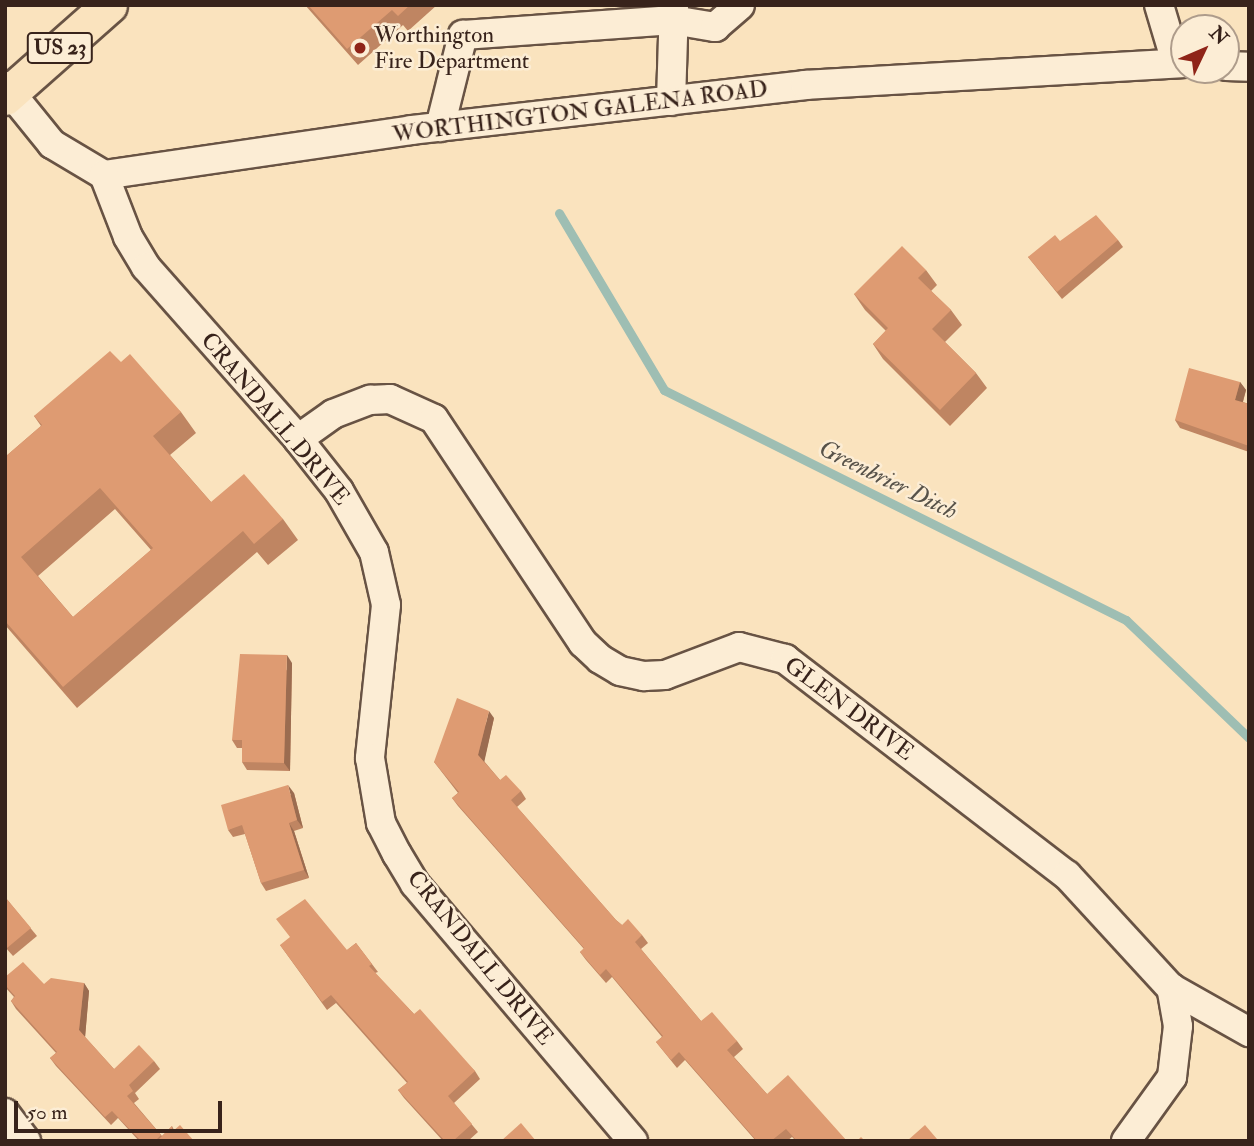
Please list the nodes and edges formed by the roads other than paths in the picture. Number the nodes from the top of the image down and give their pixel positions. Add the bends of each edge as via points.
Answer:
1 (109, 5) edge
2 (740, 5) edge
3 (1159, 5) edge
4 (674, 13) edge
5 (1170, 35) edge
6 (1170, 64) edge
7 (7, 88) edge
8 (671, 101) junction
9 (440, 127) junction
10 (104, 175) junction
11 (298, 439) junction
12 (1171, 988) junction
13 (1249, 1032) edge
14 (5, 1113) edge
15 (26, 1141) edge
16 (633, 1141) edge
17 (1126, 1141) edge

1 - 7 main road, US 23
2 - 4 street via 715,27
3 - 5 street
4 - 8 street
4 - 9 street via 463,34
6 - 8 street, WORTHINGTON GALENA ROAD via 805,85
7 - 10 street via 52,144
8 - 9 street, WORTHINGTON GALENA ROAD
9 - 10 street, WORTHINGTON GALENA ROAD
10 - 11 street, CRANDALL DRIVE via 128,237 146,267
11 - 12 street, GLEN DRIVE via 333,414 370,400 390,399 434,419 583,643 600,659 620,671 644,676 666,675 739,647 785,659 1067,874
11 - 16 street, CRANDALL DRIVE via 358,520 382,577 386,605 370,758 381,823 415,884
12 - 13 street
12 - 17 street via 1178,1026 1172,1077
14 - 15 street

